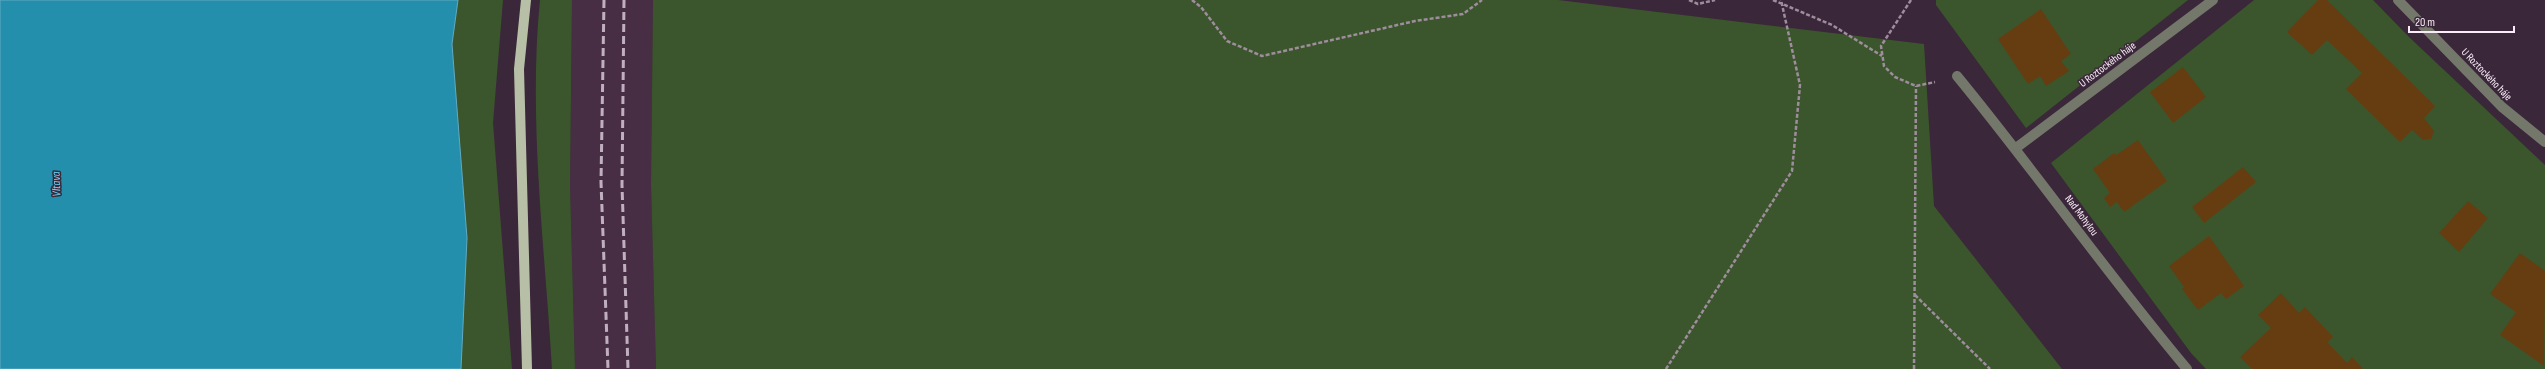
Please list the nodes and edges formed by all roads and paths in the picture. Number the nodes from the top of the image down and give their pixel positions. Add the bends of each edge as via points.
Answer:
1 (526, 0) edge
2 (1192, 0) edge
3 (1482, 0) edge
4 (1689, 0) edge
5 (1714, 0) edge
6 (1773, 0) edge
7 (1781, 0) edge
8 (1912, 0) edge
9 (2214, 0) edge
10 (2398, 0) edge
11 (1782, 4) junction
12 (1882, 56) junction
13 (1957, 76) dead end
14 (2545, 142) edge
15 (2016, 148) junction
16 (1914, 295) junction
17 (527, 369) edge
18 (1666, 369) edge
19 (1914, 369) edge
20 (1990, 369) edge
21 (2187, 369) edge

1 - 17 main road via 519,69
2 - 3 path via 1201,7 1227,41 1262,56 1415,21 1463,14
4 - 5 path via 1698,4
6 - 11 path
7 - 11 path
8 - 12 path via 1881,46
9 - 15 street, U Roztockého háje
10 - 14 street, U Roztockého háje via 2502,107
11 - 12 path via 1832,25
11 - 18 path via 1800,85 1792,171
12 - 16 path via 1884,66 1895,77 1916,86
13 - 15 street, Nad Mohylou
15 - 21 street, Nad Mohylou via 2145,319
16 - 19 path
16 - 20 path

